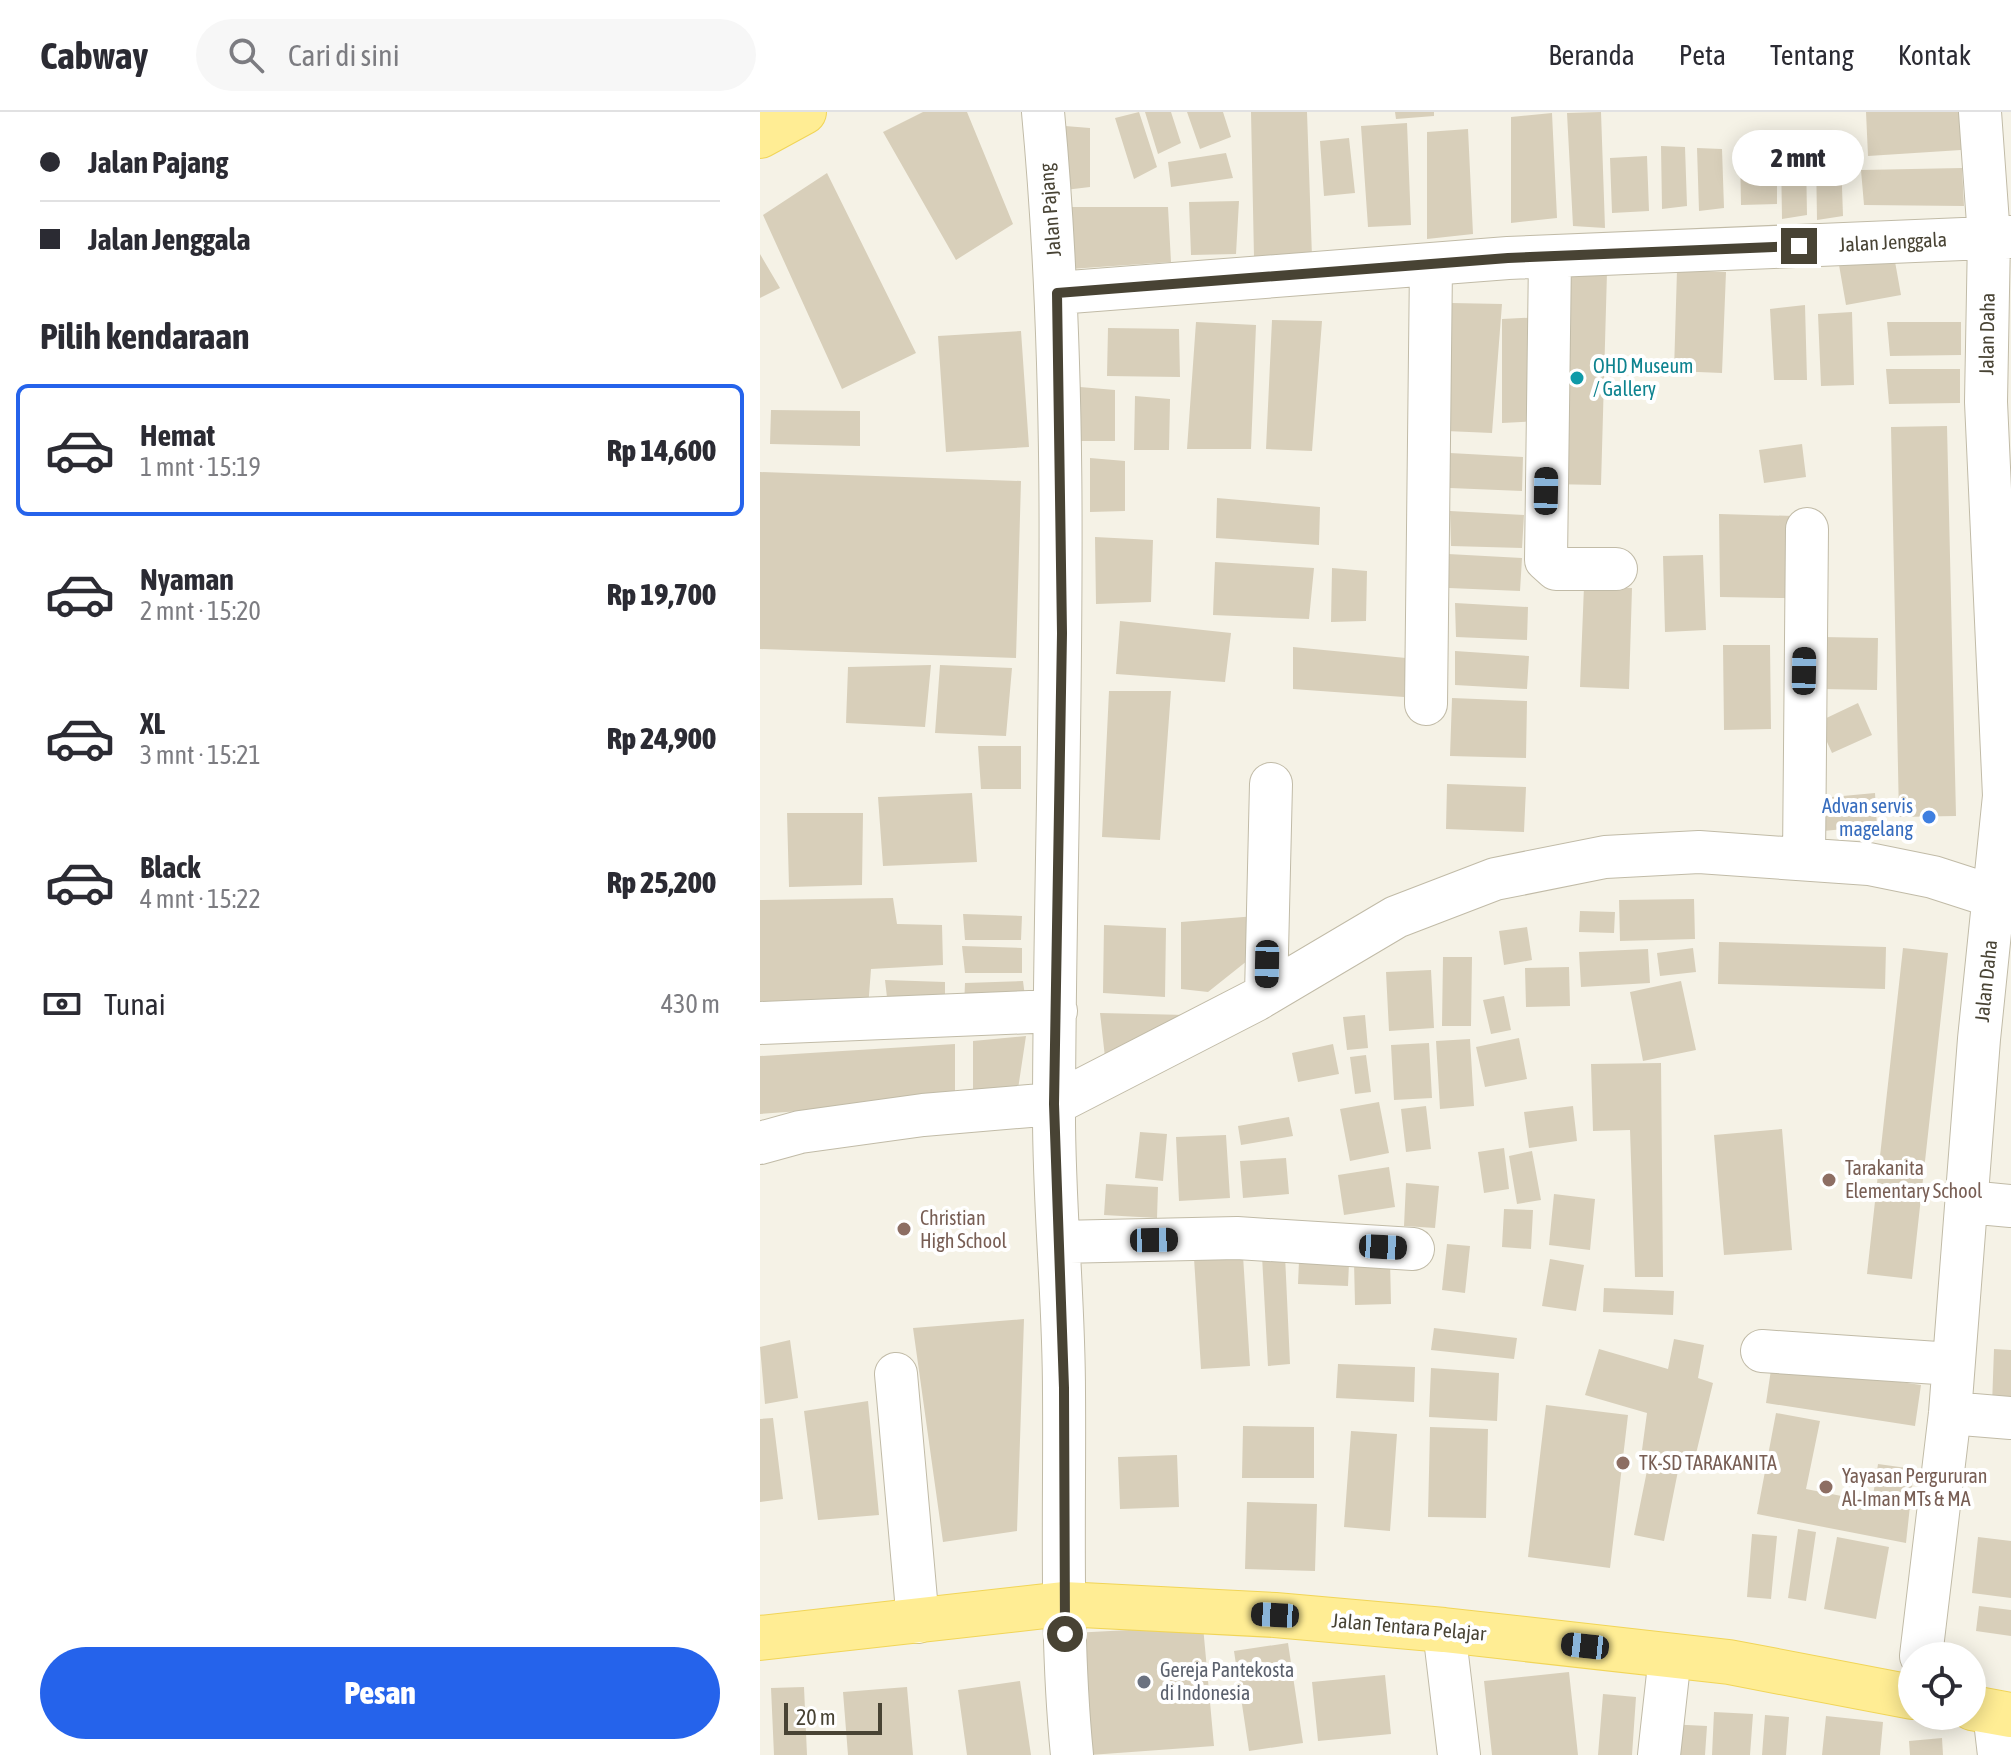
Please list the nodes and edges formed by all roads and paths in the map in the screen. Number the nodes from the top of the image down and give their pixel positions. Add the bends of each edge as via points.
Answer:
1 (804, 112) edge
2 (1043, 112) edge
3 (1980, 112) edge
4 (760, 136) edge
5 (2000, 237) edge
6 (1550, 257) junction
7 (1431, 265) junction
8 (1057, 293) junction
9 (1807, 529) dead end
10 (1616, 569) dead end
11 (2004, 654) edge
12 (1426, 704) dead end
13 (1271, 784) dead end
14 (2008, 798) edge
15 (1804, 859) junction
16 (2003, 903) edge
17 (1266, 994) junction
18 (1056, 1011) junction
19 (760, 1023) edge
20 (1054, 1104) junction
21 (760, 1143) edge
22 (1968, 1202) junction
23 (2011, 1206) edge
24 (1059, 1242) junction
25 (1413, 1249) dead end
26 (1762, 1351) dead end
27 (1952, 1364) junction
28 (896, 1374) dead end
29 (1950, 1413) junction
30 (2011, 1418) edge
31 (1063, 1604) junction
32 (918, 1622) junction
33 (1444, 1630) junction
34 (760, 1638) edge
35 (1923, 1642) edge
36 (1670, 1656) junction
37 (1898, 1694) edge
38 (1992, 1712) edge
39 (1072, 1755) edge
40 (1459, 1755) edge
41 (1659, 1755) edge
42 (1999, 1755) edge

1 - 4 main road
2 - 8 street, Jalan Pajang
3 - 5 street, Jalan Daha
5 - 6 street, Jalan Jenggala
5 - 11 street, Jalan Daha via 1986,402
6 - 7 street, Jalan Jenggala
6 - 10 street via 1546,560 1556,569
7 - 8 street, Jalan Jenggala
7 - 12 street
8 - 18 street, Jalan Pajang via 1062,633
9 - 15 street
11 - 14 street, Jalan Daha
13 - 17 street
14 - 16 street, Jalan Daha
15 - 16 street via 1869,864 1933,877
15 - 17 street via 1699,852 1605,857 1495,879 1396,917
16 - 22 street, Jalan Daha via 1979,1039
17 - 20 street
18 - 19 street
18 - 20 street, Jalan Pajang
20 - 21 street via 923,1115 800,1132
20 - 24 street, Jalan Pajang
22 - 23 street
22 - 27 street, Jalan Daha
24 - 25 street via 1237,1238
24 - 31 street, Jalan Pajang
26 - 27 street
27 - 29 street, Jalan Daha
28 - 32 street
29 - 30 street
29 - 35 street, Jalan Daha
31 - 32 main road, Jalan Tentara Pelajar
31 - 33 main road, Jalan Tentara Pelajar
31 - 39 street, Jalan Pajang
32 - 34 main road, Jalan Tentara Pelajar
33 - 36 main road, Jalan Tentara Pelajar
33 - 40 street
36 - 37 main road, Jalan Tentara Pelajar
36 - 41 street
38 - 42 street

